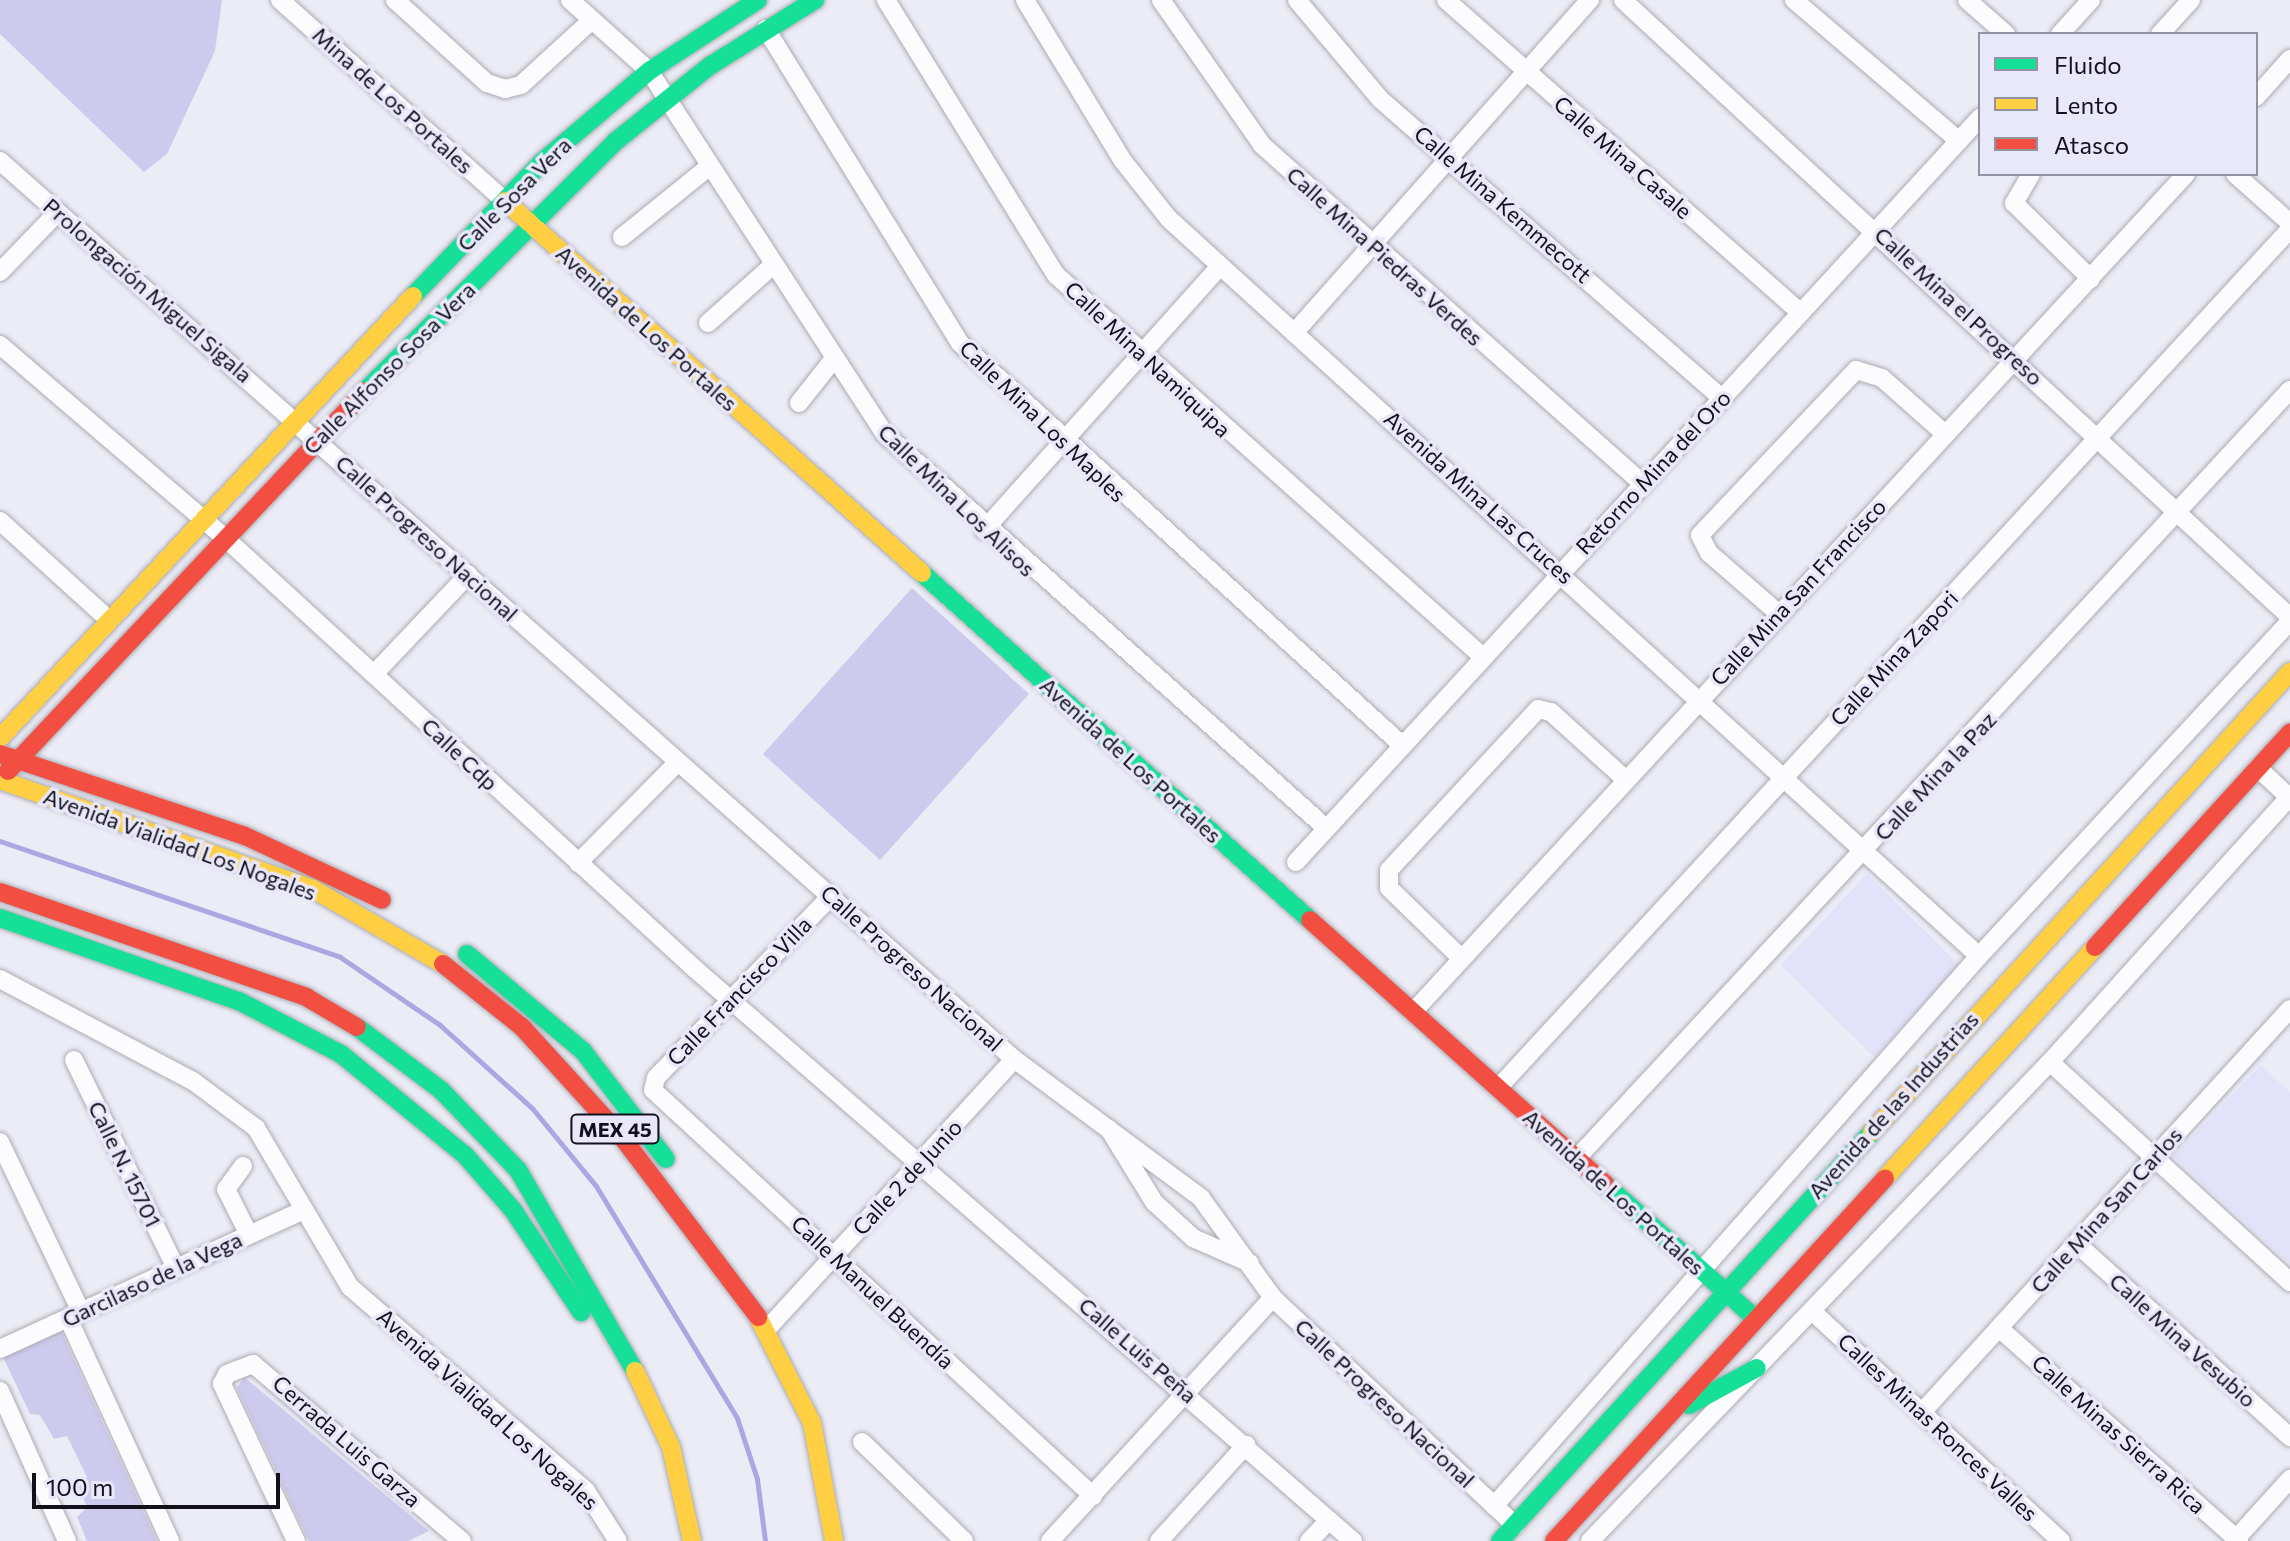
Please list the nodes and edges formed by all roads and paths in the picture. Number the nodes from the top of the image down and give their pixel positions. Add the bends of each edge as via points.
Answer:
1 (280, 0) edge
2 (395, 0) edge
3 (570, 0) edge
4 (815, 0) edge
5 (886, 0) edge
6 (1025, 0) edge
7 (1161, 0) edge
8 (1297, 0) edge
9 (1446, 0) edge
10 (1590, 0) edge
11 (1623, 0) edge
12 (1794, 0) edge
13 (1967, 0) edge
14 (2091, 0) edge
15 (2191, 0) edge
16 (748, 2) edge
17 (592, 20) junction
18 (766, 29) junction
19 (2004, 32) edge
20 (2062, 32) edge
21 (2162, 32) edge
22 (2290, 59) edge
23 (649, 71) junction
24 (1526, 72) junction
25 (2258, 95) edge
26 (668, 98) junction
27 (1978, 120) edge
28 (1959, 141) junction
29 (1452, 156) junction
30 (0, 161) edge
31 (710, 166) junction
32 (2030, 176) edge
33 (2184, 176) edge
34 (2237, 176) edge
35 (505, 201) junction
36 (58, 212) junction
37 (532, 225) junction
38 (2290, 226) edge
39 (1879, 230) junction
40 (622, 237) dead end
41 (1372, 246) junction
42 (772, 266) junction
43 (1219, 267) junction
44 (0, 272) edge
45 (2091, 279) junction
46 (1800, 312) junction
47 (708, 323) dead end
48 (1294, 333) junction
49 (0, 345) edge
50 (1141, 356) junction
51 (2016, 359) junction
52 (832, 361) junction
53 (2290, 390) edge
54 (1721, 398) junction
55 (799, 403) dead end
56 (296, 418) junction
57 (1945, 434) junction
58 (318, 439) junction
59 (2097, 439) junction
60 (1062, 443) junction
61 (1643, 484) junction
62 (2178, 513) junction
63 (200, 517) junction
64 (0, 521) edge
65 (984, 530) junction
66 (223, 536) junction
67 (1562, 570) junction
68 (468, 575) junction
69 (1778, 613) junction
70 (107, 618) junction
71 (2290, 619) edge
72 (87, 642) junction
73 (1483, 657) junction
74 (108, 661) junction
75 (2290, 672) edge
76 (374, 674) junction
77 (1701, 696) junction
78 (0, 709) edge
79 (14, 723) junction
80 (2290, 733) edge
81 (0, 738) edge
82 (1402, 745) junction
83 (0, 754) edge
84 (20, 758) junction
85 (678, 762) junction
86 (2258, 768) junction
87 (1785, 775) junction
88 (1625, 779) junction
89 (0, 780) edge
90 (2290, 797) edge
91 (1326, 828) junction
92 (1866, 851) junction
93 (1296, 862) dead end
94 (578, 863) junction
95 (0, 892) edge
96 (831, 896) junction
97 (406, 913) dead end
98 (0, 918) edge
99 (444, 937) dead end
100 (1979, 956) junction
101 (1460, 957) junction
102 (0, 979) edge
103 (732, 999) junction
104 (2290, 1009) edge
105 (1413, 1012) junction
106 (1014, 1059) junction
107 (74, 1060) dead end
108 (2050, 1062) junction
109 (1498, 1088) junction
110 (653, 1090) joint
111 (1107, 1127) junction
112 (0, 1142) edge
113 (2153, 1156) junction
114 (1577, 1158) junction
115 (920, 1162) junction
116 (243, 1166) dead end
117 (304, 1210) junction
118 (249, 1235) junction
119 (703, 1238) junction
120 (2076, 1243) junction
121 (834, 1255) junction
122 (1250, 1263) junction
123 (176, 1268) junction
124 (1699, 1268) junction
125 (2290, 1282) edge
126 (1724, 1290) junction
127 (1273, 1298) junction
128 (1814, 1313) junction
129 (74, 1315) junction
130 (1756, 1319) junction
131 (1999, 1328) junction
132 (767, 1329) junction
133 (0, 1349) edge
134 (1757, 1368) junction
135 (0, 1391) edge
136 (1186, 1392) junction
137 (1923, 1411) junction
138 (1669, 1415) junction
139 (2290, 1437) edge
140 (862, 1442) dead end
141 (1246, 1445) junction
142 (671, 1447) junction
143 (2290, 1479) edge
144 (1093, 1496) junction
145 (1494, 1506) junction
146 (1329, 1520) junction
147 (1515, 1525) junction
148 (453, 1539) edge
149 (2237, 1540) edge
150 (67, 1541) edge
151 (170, 1541) edge
152 (296, 1541) edge
153 (618, 1541) edge
154 (692, 1541) edge
155 (834, 1541) edge
156 (964, 1541) edge
157 (1050, 1541) edge
158 (1159, 1541) edge
159 (1309, 1541) edge
160 (1353, 1541) edge
161 (1500, 1541) edge
162 (1554, 1541) edge
163 (1590, 1541) edge
164 (2061, 1541) edge

1 - 35 street, Mina de Los Portales
2 - 17 street via 487,83 505,89 521,85
3 - 17 street, Calle Mina Los Alisos
4 - 18 main road, Calle Alfonso Sosa Vera
5 - 50 street, Calle Mina Namiquipa via 1013,215 1056,275
6 - 43 street, Avenida Mina Las Cruces via 1147,194
7 - 41 street, Calle Mina Piedras Verdes via 1236,116
8 - 29 street, Calle Mina Kemmecott via 1345,65
9 - 24 street, Calle Mina Casale
10 - 24 street
11 - 39 street, Calle Mina el Progreso
12 - 28 street
13 - 19 street
14 - 20 street
15 - 21 street
16 - 23 main road, Calle Sosa Vera
17 - 23 street, Calle Mina Los Alisos
18 - 26 main road, Calle Alfonso Sosa Vera
18 - 60 street, Calle Mina Los Maples via 940,318
22 - 25 street
23 - 26 street, Calle Mina Los Alisos
23 - 35 main road, Calle Sosa Vera
24 - 29 street
24 - 46 street, Calle Mina Casale
26 - 31 street, Calle Mina Los Alisos
26 - 37 main road, Calle Alfonso Sosa Vera
27 - 28 street, Retorno Mina del Oro
28 - 39 street, Retorno Mina del Oro
29 - 41 street
29 - 54 street, Calle Mina Kemmecott
30 - 36 street, Prolongación Miguel Sigala
31 - 40 street
31 - 42 street, Calle Mina Los Alisos
32 - 45 street via 2014,203
33 - 45 street, Calle Mina San Francisco
34 - 38 street
35 - 37 main road, Avenida de Los Portales
35 - 56 main road, Calle Sosa Vera
36 - 44 street
36 - 56 street, Prolongación Miguel Sigala
37 - 58 main road, Calle Alfonso Sosa Vera
37 - 105 main road, Avenida de Los Portales
38 - 59 street, Calle Mina Zapori
39 - 46 street, Retorno Mina del Oro
39 - 51 street, Calle Mina el Progreso
41 - 48 street
41 - 61 street, Calle Mina Piedras Verdes
42 - 47 street
42 - 52 street, Calle Mina Los Alisos
43 - 48 street, Avenida Mina Las Cruces
43 - 50 street
45 - 51 street, Calle Mina San Francisco
46 - 54 street, Retorno Mina del Oro
48 - 67 street, Avenida Mina Las Cruces
49 - 63 street, Calle Cdp
50 - 60 street
50 - 73 street, Calle Mina Namiquipa
51 - 57 street, Calle Mina San Francisco
51 - 59 street, Calle Mina el Progreso
52 - 55 street
52 - 65 street, Calle Mina Los Alisos via 885,434
53 - 62 street, Calle Mina la Paz
54 - 61 street, Retorno Mina del Oro
56 - 58 street, Calle Progreso Nacional
56 - 63 main road, Calle Alfonso Sosa Vera
57 - 69 street, Calle Mina San Francisco
57 - 69 street via 1882,378 1856,370 1700,535 1709,553
58 - 66 main road, Calle Alfonso Sosa Vera
58 - 68 street, Calle Progreso Nacional
59 - 62 street, Calle Mina el Progreso
59 - 87 street, Calle Mina Zapori
60 - 65 street
60 - 82 street, Calle Mina Los Maples
61 - 67 street, Retorno Mina del Oro
62 - 71 street, Calle Mina el Progreso
62 - 92 street, Calle Mina la Paz
63 - 66 street, Calle Cdp
63 - 70 main road, Calle Alfonso Sosa Vera
64 - 70 street
65 - 91 street, Calle Mina Los Alisos
66 - 74 main road, Calle Alfonso Sosa Vera
66 - 76 street, Calle Cdp
67 - 73 street, Retorno Mina del Oro
67 - 77 street, Avenida Mina Las Cruces
68 - 76 street
68 - 85 street, Calle Progreso Nacional
69 - 77 street, Calle Mina San Francisco
70 - 72 main road, Calle Alfonso Sosa Vera
71 - 100 street, Avenida de las Industrias
72 - 74 main road
72 - 79 main road, Calle Alfonso Sosa Vera
73 - 82 street, Retorno Mina del Oro
74 - 84 main road, Calle Alfonso Sosa Vera
75 - 126 main road, Avenida de las Industrias
76 - 94 street, Calle Cdp
77 - 87 street, Avenida Mina Las Cruces
77 - 88 street, Calle Mina San Francisco
78 - 79 street
79 - 81 main road, Calle Alfonso Sosa Vera
80 - 86 main road, Avenida de las Industrias
82 - 91 street, Retorno Mina del Oro
83 - 84 main road
84 - 89 main road, Calle Alfonso Sosa Vera
84 - 97 main road via 329,870
85 - 94 street
85 - 96 street, Calle Progreso Nacional
86 - 90 street
86 - 130 main road, Avenida de las Industrias
87 - 92 street, Avenida Mina Las Cruces
87 - 109 street, Calle Mina Zapori
88 - 101 street, Calle Mina San Francisco
88 - 101 street via 1551,712 1538,709 1387,876 1389,888
89 - 119 main road, Avenida Vialidad Los Nogales / MEX 45 via 313,889 453,970 568,1073
90 - 108 street
91 - 93 street, Retorno Mina del Oro
92 - 100 street, Avenida Mina Las Cruces
92 - 114 street, Calle Mina la Paz
94 - 103 street, Calle Cdp
95 - 142 main road via 214,960 306,997 371,1035 482,1130 574,1256
96 - 103 street, Calle Francisco Villa
96 - 106 street, Calle Progreso Nacional
98 - 142 main road via 239,1001 303,1032 393,1092 513,1210
99 - 119 main road via 583,1051 679,1178
100 - 124 street, Avenida de las Industrias
101 - 105 street, Calle Mina San Francisco
102 - 117 street, Avenida Vialidad Los Nogales via 229,1107 256,1128
103 - 110 street, Calle Francisco Villa via 656,1078
103 - 115 street, Calle Cdp
104 - 113 street, Calle Mina San Carlos
105 - 109 main road, Avenida de Los Portales
106 - 111 street, Calle Progreso Nacional
106 - 115 street, Calle 2 de Junio
107 - 123 street, Calle N. 15701
108 - 113 street
108 - 128 street
109 - 114 main road, Avenida de Los Portales
110 - 121 street, Calle Manuel Buendía
111 - 122 street, Calle Progreso Nacional via 1201,1198
111 - 122 street via 1154,1202 1193,1238
112 - 129 street
113 - 120 street, Calle Mina San Carlos
113 - 125 street
114 - 124 main road, Avenida de Los Portales
115 - 121 street, Calle 2 de Junio
115 - 136 street, Calle Luis Peña
116 - 118 street via 226,1189
117 - 118 street, Garcilaso de la Vega
117 - 153 street, Avenida Vialidad Los Nogales via 350,1287 586,1491
118 - 123 street, Garcilaso de la Vega
119 - 132 main road, Avenida Vialidad Los Nogales / MEX 45
120 - 131 street, Calle Mina San Carlos
120 - 139 street, Calle Mina Vesubio
121 - 132 street, Calle 2 de Junio
121 - 144 street, Calle Manuel Buendía
122 - 127 street, Calle Progreso Nacional
123 - 129 street, Garcilaso de la Vega
124 - 126 main road, Avenida de Los Portales
124 - 145 street, Avenida de las Industrias
126 - 130 main road, Avenida de Los Portales
126 - 147 main road, Avenida de las Industrias
127 - 136 street
127 - 145 street, Calle Progreso Nacional
128 - 134 street
128 - 137 street, Calles Minas Ronces Valles
129 - 133 street, Garcilaso de la Vega
129 - 151 street
130 - 138 main road, Avenida de las Industrias
131 - 137 street, Calle Mina San Carlos
131 - 149 street, Calle Minas Sierra Rica
132 - 155 main road, Avenida Vialidad Los Nogales / MEX 45 via 812,1423
134 - 138 main road
134 - 163 street
135 - 150 street
136 - 141 street, Calle Luis Peña
136 - 144 street
137 - 164 street, Calles Minas Ronces Valles
138 - 162 main road, Avenida de las Industrias
140 - 156 street
141 - 146 street, Calle Luis Peña
141 - 158 street
142 - 154 main road
143 - 149 street
144 - 157 street
145 - 147 street, Calle Progreso Nacional
146 - 159 street
146 - 160 street, Calle Luis Peña
147 - 161 main road, Avenida de las Industrias
148 - 152 street, Cerrada Luis Garza via 260,1366 247,1365 222,1384

